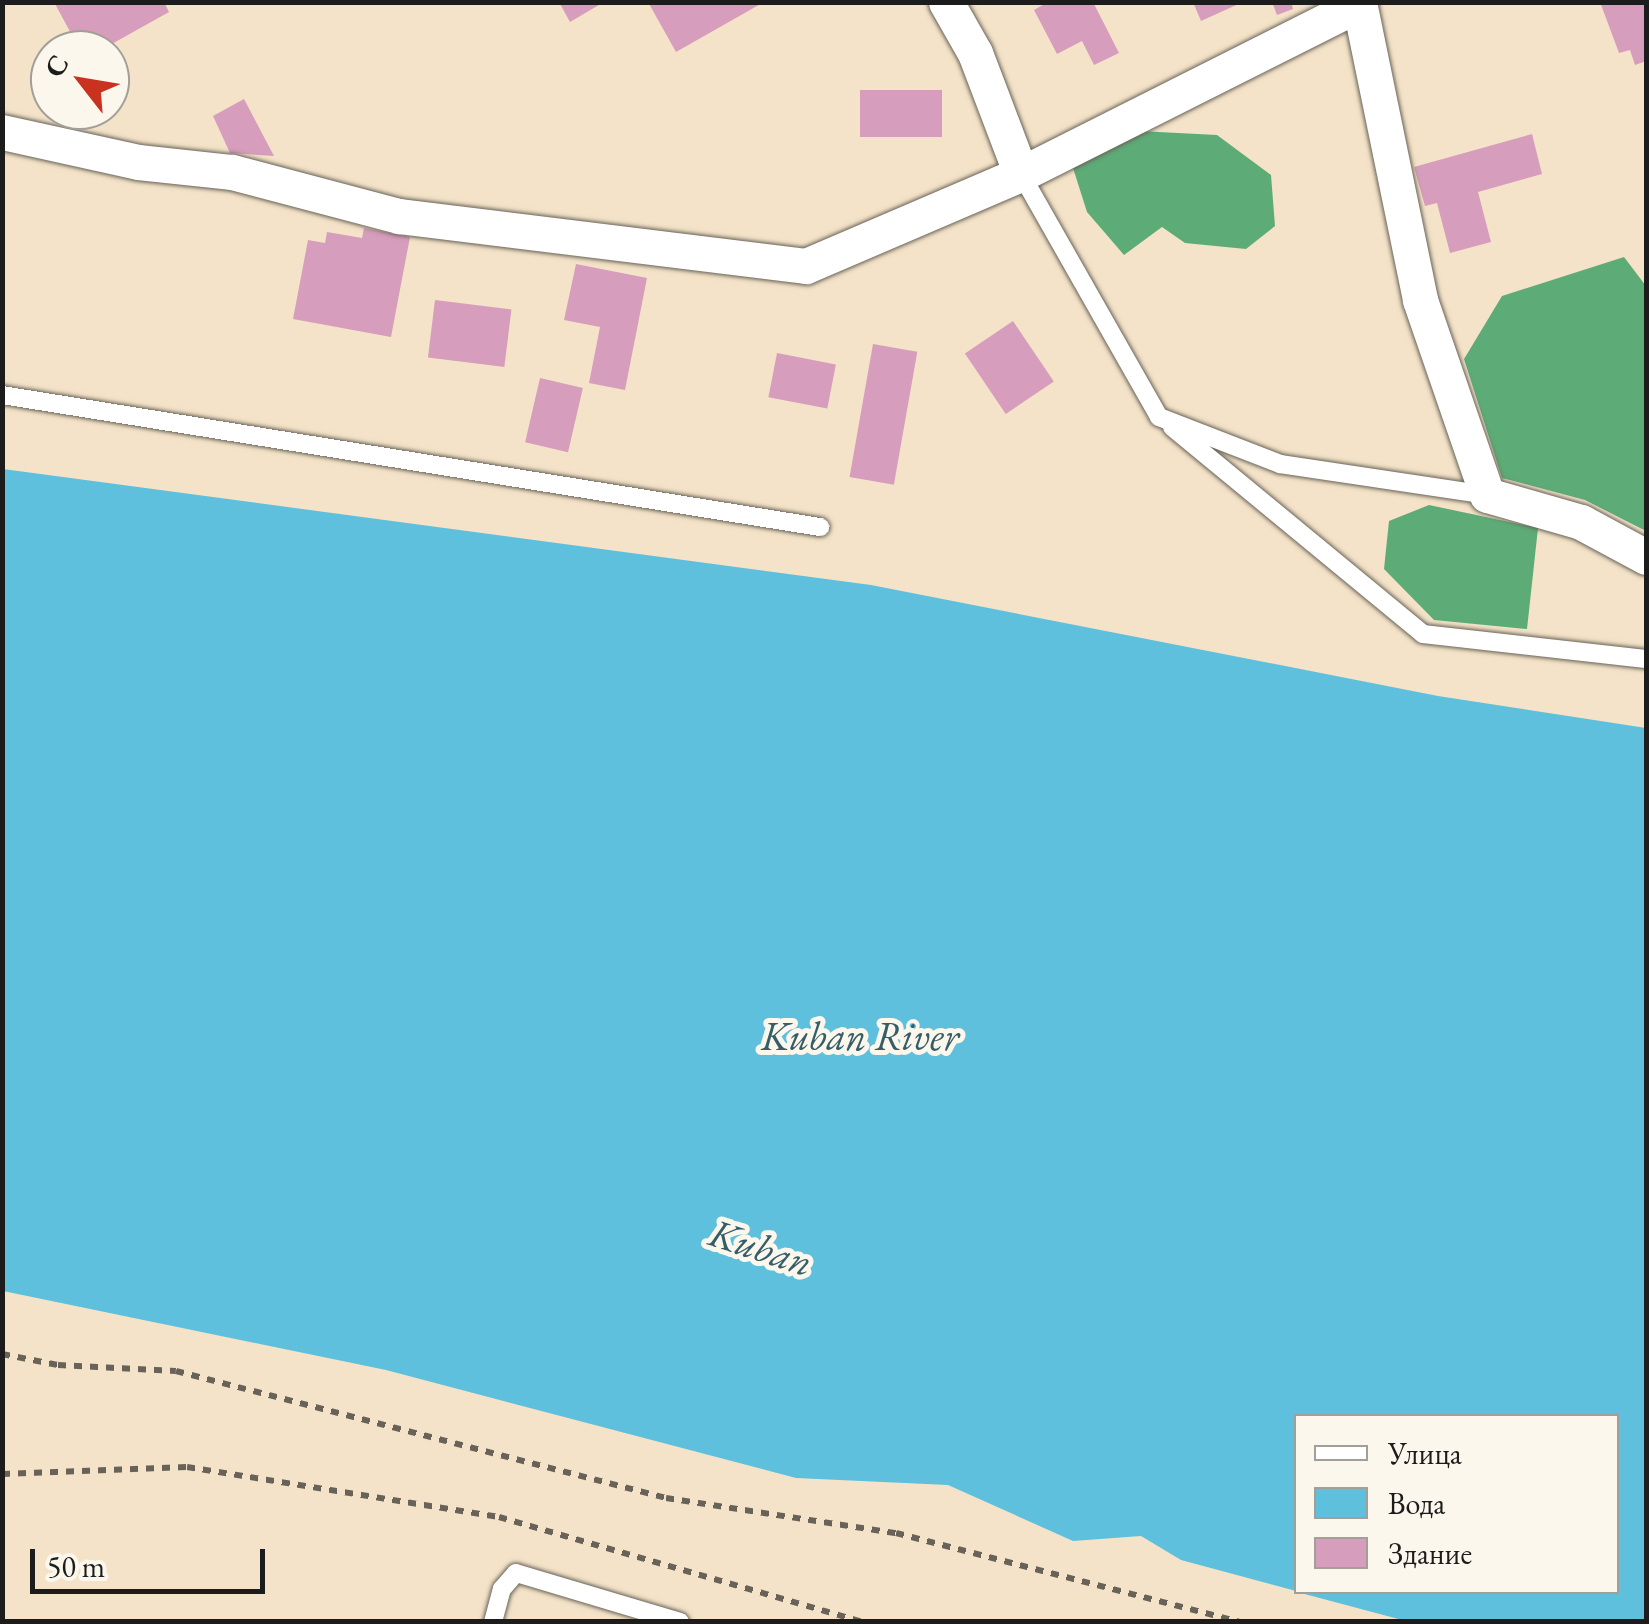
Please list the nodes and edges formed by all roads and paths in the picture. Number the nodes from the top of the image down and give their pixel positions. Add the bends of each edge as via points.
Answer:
1 (946, 2) edge
2 (1359, 3) edge
3 (5, 128) edge
4 (1021, 174) junction
5 (2, 395) edge
6 (1159, 416) junction
7 (1487, 495) junction
8 (820, 527) dead end
9 (1646, 557) edge
10 (1646, 658) edge
11 (2, 1354) edge
12 (2, 1474) edge
13 (494, 1622) edge
14 (680, 1622) edge
15 (863, 1622) edge
16 (1240, 1622) edge

1 - 4 street via 974,53
2 - 4 street
2 - 7 street via 1420,300
3 - 4 street via 138,162 232,172 399,216 806,266
4 - 6 lane
5 - 8 lane
6 - 7 lane via 1280,464
6 - 10 lane via 1423,634
7 - 9 street via 1581,522
11 - 16 path via 58,1365 176,1371 666,1498 896,1533
12 - 15 path via 187,1467 500,1516
13 - 14 lane via 502,1588 516,1573

